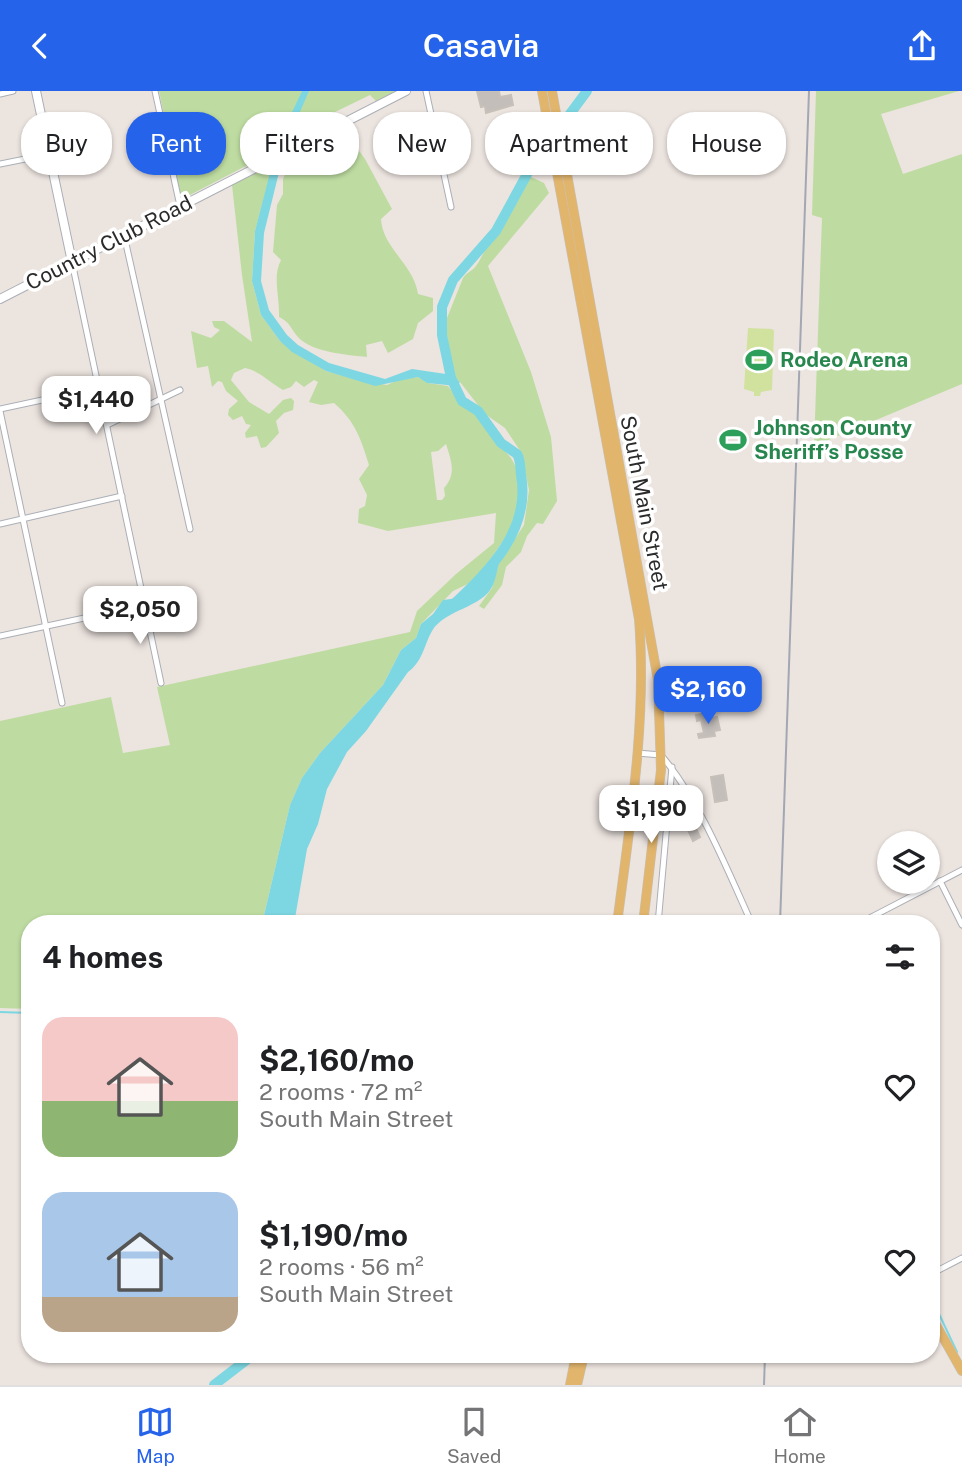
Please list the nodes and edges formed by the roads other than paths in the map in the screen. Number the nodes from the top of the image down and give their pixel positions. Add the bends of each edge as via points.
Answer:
1 (13, 91) edge
2 (36, 91) edge
3 (155, 91) edge
4 (406, 91) edge
5 (426, 91) edge
6 (542, 91) edge
7 (552, 91) edge
8 (0, 94) edge
9 (41, 112) edge
10 (21, 160) edge
11 (0, 164) edge
12 (54, 175) edge
13 (565, 188) junction
14 (180, 206) junction
15 (451, 207) dead end
16 (124, 236) junction
17 (72, 262) junction
18 (0, 299) edge
19 (98, 388) junction
20 (180, 390) dead end
21 (162, 399) junction
22 (0, 410) edge
23 (107, 425) junction
24 (121, 496) junction
25 (622, 505) junction
26 (24, 519) junction
27 (0, 524) edge
28 (190, 529) dead end
29 (145, 605) junction
30 (46, 626) junction
31 (0, 636) edge
32 (162, 683) dead end
33 (62, 703) dead end
34 (637, 753) junction
35 (662, 755) junction
36 (672, 767) junction
37 (962, 870) edge
38 (940, 881) joint
39 (915, 894) edge
40 (618, 915) edge
41 (646, 915) edge
42 (659, 915) edge
43 (748, 915) edge
44 (875, 915) edge
45 (962, 925) edge
46 (962, 1258) edge
47 (940, 1269) edge
48 (940, 1332) edge
49 (574, 1363) edge
50 (582, 1363) edge
51 (962, 1371) edge
52 (570, 1385) edge
53 (577, 1385) edge

1 - 8 street
2 - 9 main road
3 - 14 street
4 - 14 main road, Country Club Road
5 - 15 street
6 - 13 main road, South Main Street
7 - 13 main road, South Main Street
10 - 11 street
12 - 17 main road
13 - 25 main road, South Main Street
14 - 16 main road, Country Club Road
16 - 17 main road, Country Club Road
16 - 21 street
17 - 18 main road, Country Club Road
17 - 19 street
19 - 22 street
19 - 23 street
20 - 21 street
21 - 23 street
21 - 28 street
22 - 26 street
23 - 24 street
24 - 26 street
24 - 29 street
25 - 34 main road, South Main Street via 640,629
25 - 35 main road, South Main Street via 656,670
26 - 27 street
26 - 30 street
29 - 30 street
29 - 32 street
30 - 31 street
30 - 33 street
34 - 35 street
34 - 40 main road, South Main Street
35 - 36 street
35 - 41 main road, South Main Street
36 - 42 street
36 - 43 street
37 - 38 street
38 - 45 street
39 - 44 street
46 - 47 street
48 - 51 main road
49 - 52 main road
50 - 53 main road

